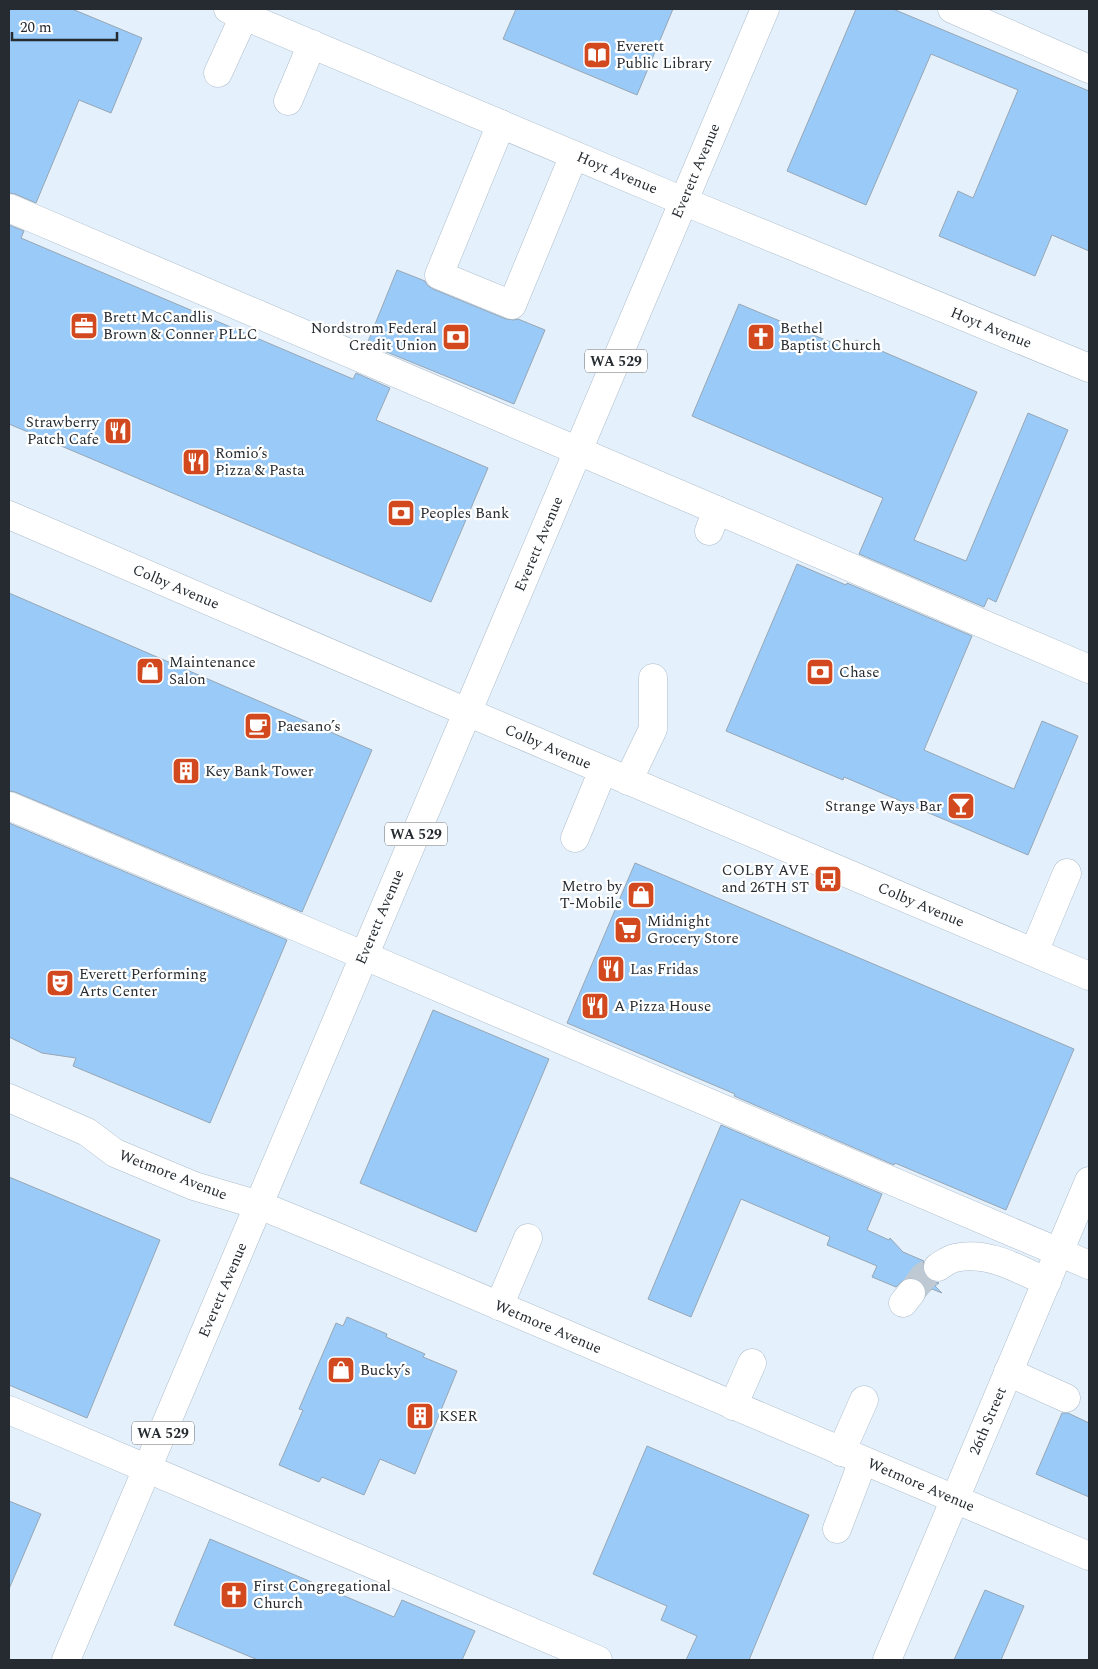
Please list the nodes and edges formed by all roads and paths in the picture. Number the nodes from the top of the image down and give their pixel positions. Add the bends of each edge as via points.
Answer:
1 (765, 9) edge
2 (952, 9) edge
3 (236, 12) edge
4 (312, 44) junction
5 (1089, 69) edge
6 (218, 73) dead end
7 (288, 101) dead end
8 (501, 124) junction
9 (574, 155) junction
10 (684, 201) junction
11 (9, 208) edge
12 (1089, 368) edge
13 (578, 451) junction
14 (9, 515) edge
15 (1089, 669) edge
16 (653, 678) dead end
17 (467, 712) junction
18 (603, 770) junction
19 (628, 781) junction
20 (9, 806) edge
21 (575, 838) dead end
22 (1067, 873) dead end
23 (1034, 952) junction
24 (364, 956) junction
25 (1089, 976) edge
26 (9, 1098) edge
27 (1089, 1181) edge
28 (259, 1205) junction
29 (528, 1238) dead end
30 (1059, 1253) junction
31 (1089, 1265) edge
32 (938, 1267) tunnel mouth
33 (1047, 1282) junction
34 (500, 1306) junction
35 (752, 1363) dead end
36 (1008, 1372) junction
37 (1066, 1398) dead end
38 (864, 1400) dead end
39 (733, 1406) junction
40 (13, 1417) edge
41 (852, 1457) junction
42 (148, 1468) junction
43 (954, 1499) junction
44 (837, 1529) dead end
45 (1089, 1556) edge
46 (66, 1660) edge
47 (598, 1660) edge
48 (887, 1660) edge

1 - 10 main road, Everett Avenue / WA 529
2 - 5 main road
3 - 4 main road, Hoyt Avenue
3 - 6 main road
4 - 7 main road
4 - 8 main road, Hoyt Avenue
8 - 9 main road, Hoyt Avenue
8 - 9 main road via 439,275 512,305
9 - 10 main road, Hoyt Avenue
10 - 12 main road, Hoyt Avenue
10 - 13 main road, Everett Avenue / WA 529
11 - 13 main road via 70,225 308,324
13 - 15 main road via 713,520 1023,652
13 - 17 main road, Everett Avenue / WA 529
14 - 17 main road, Colby Avenue
16 - 19 main road via 653,729
17 - 18 main road, Colby Avenue
17 - 24 main road, Everett Avenue / WA 529
18 - 19 main road, Colby Avenue
18 - 21 main road
19 - 23 main road, Colby Avenue
20 - 24 main road
22 - 23 main road
23 - 25 main road, Colby Avenue
24 - 28 main road, Everett Avenue / WA 529
24 - 30 main road via 503,1006 601,1069
26 - 28 main road, Wetmore Avenue via 87,1132 115,1153 194,1186
27 - 30 main road, 26th Street
28 - 34 main road, Wetmore Avenue
28 - 42 main road, Everett Avenue / WA 529
29 - 34 main road
30 - 31 main road
30 - 33 main road, 26th Street
32 - 33 main road via 954,1258 980,1256
33 - 36 main road, 26th Street
34 - 39 main road, Wetmore Avenue
35 - 39 main road
36 - 37 main road
36 - 43 main road, 26th Street
38 - 41 main road
39 - 41 main road, Wetmore Avenue
40 - 42 main road
41 - 43 main road, Wetmore Avenue
41 - 44 main road
42 - 46 main road, Everett Avenue / WA 529
42 - 47 main road via 515,1637
43 - 45 main road, Wetmore Avenue
43 - 48 main road, 26th Street

